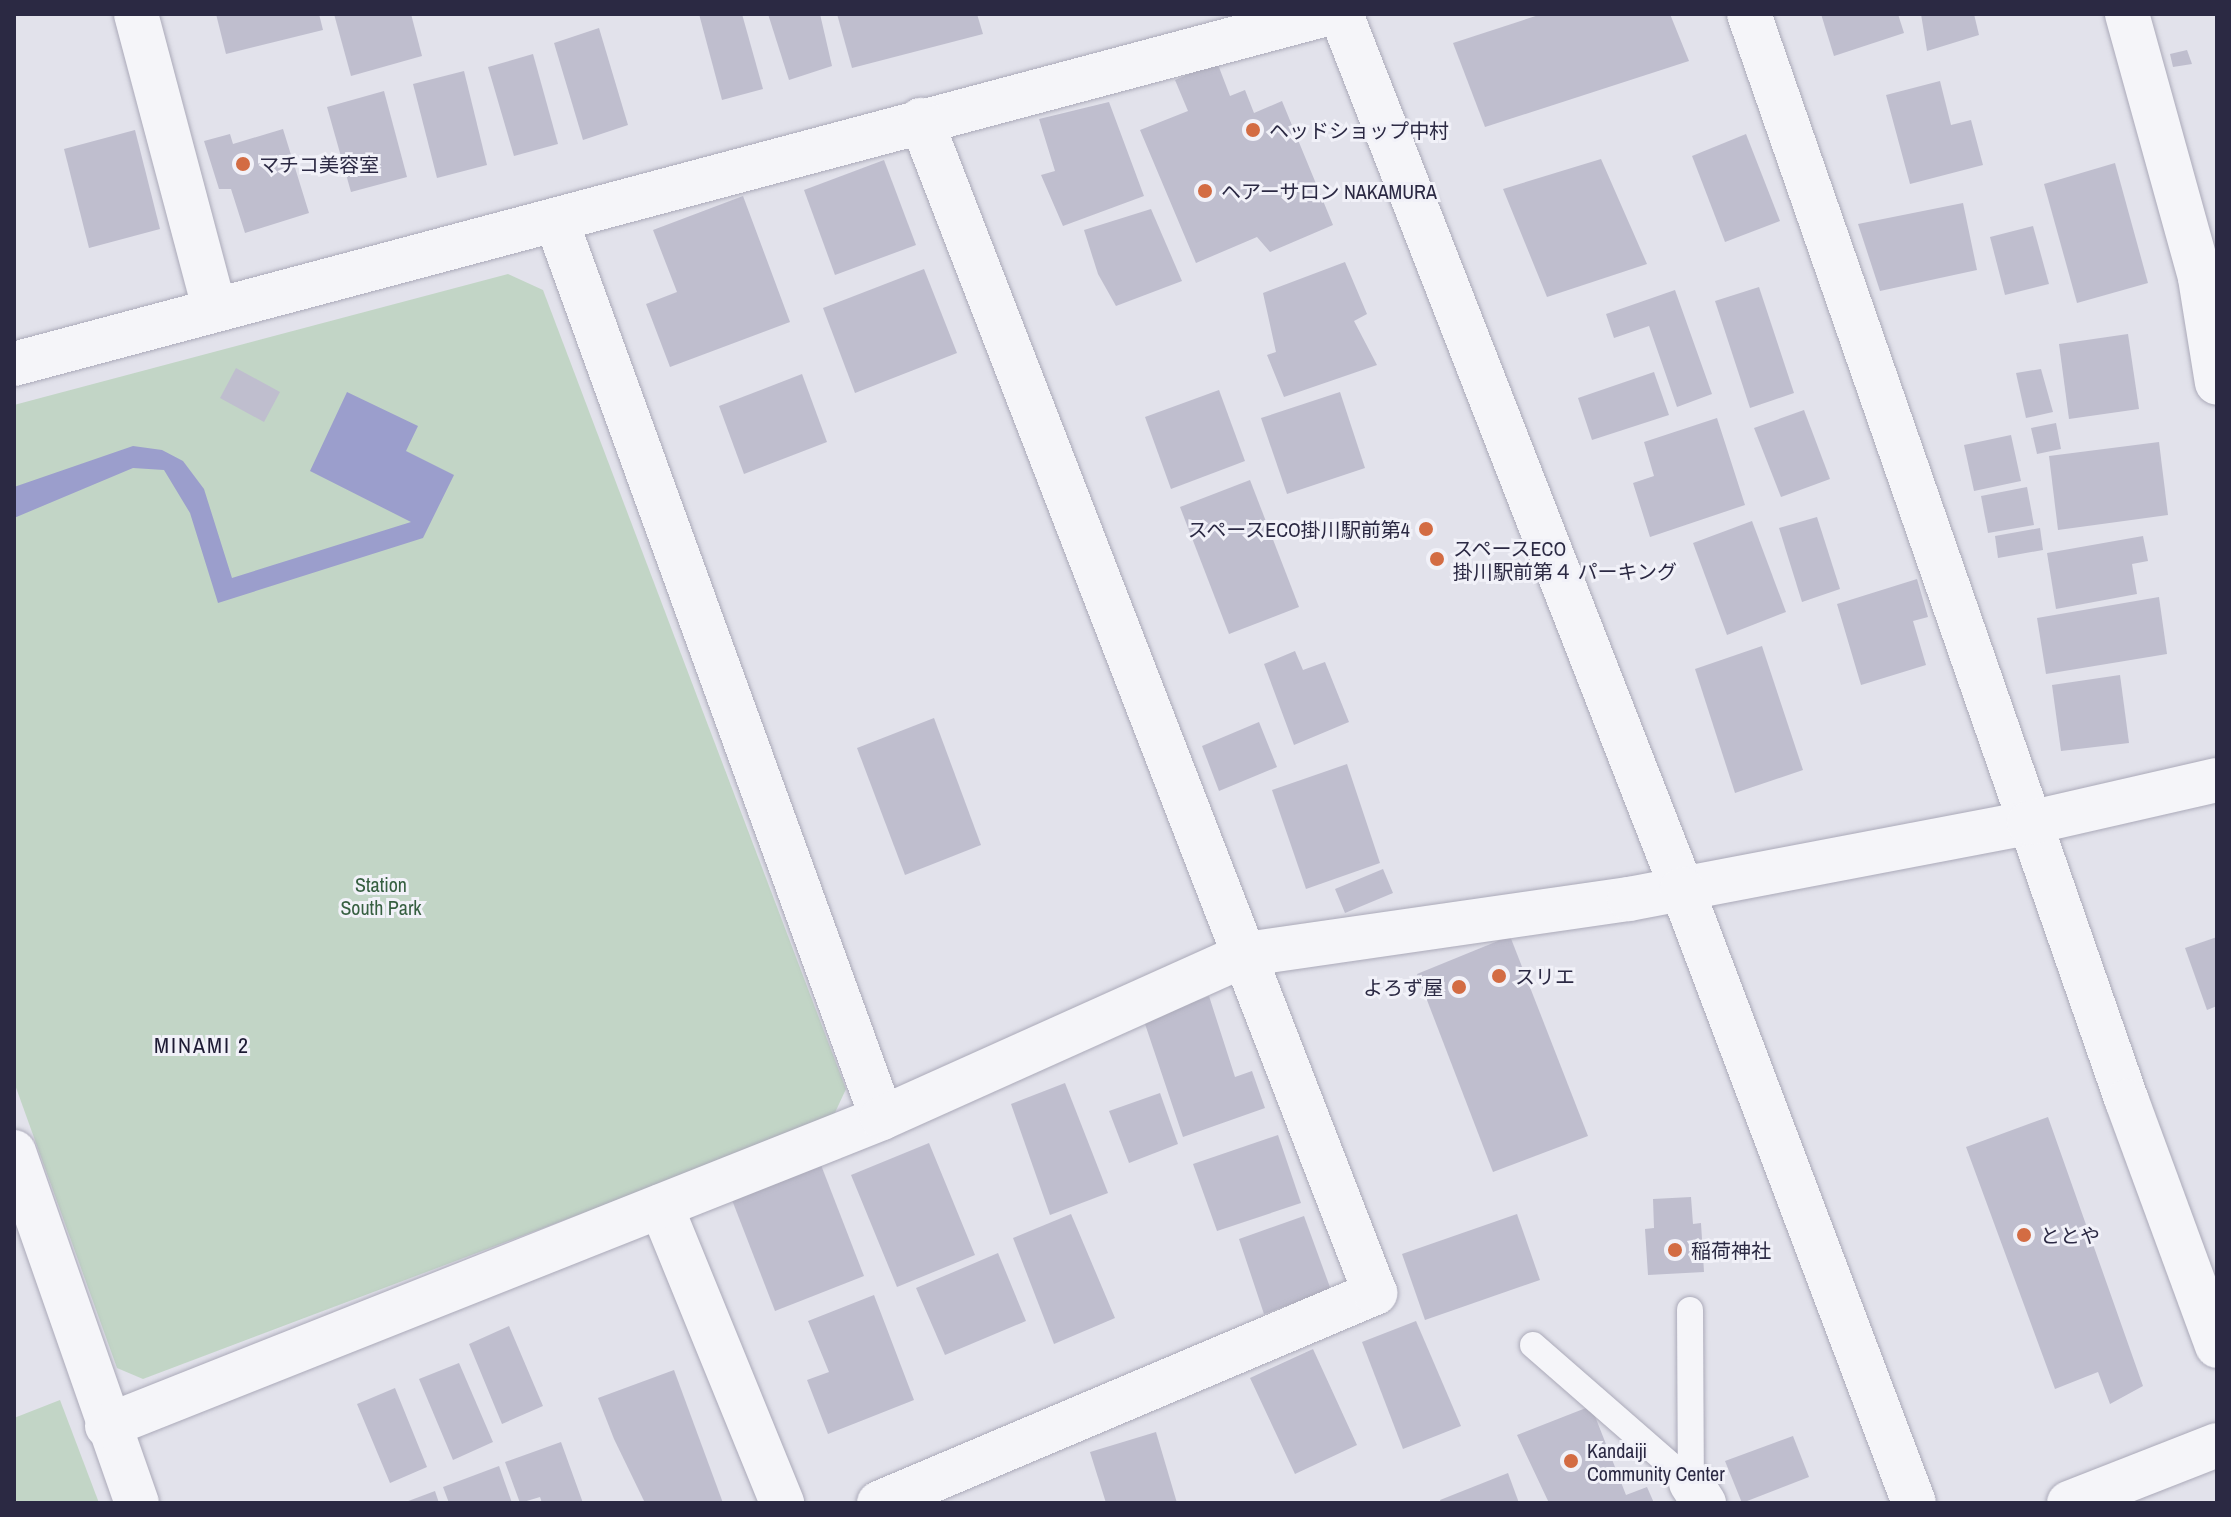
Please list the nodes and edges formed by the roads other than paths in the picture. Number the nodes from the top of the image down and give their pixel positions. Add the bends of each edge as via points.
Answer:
1 (136, 14) edge
2 (1327, 14) edge
3 (1341, 14) edge
4 (1749, 14) edge
5 (2127, 14) edge
6 (921, 120) junction
7 (556, 220) junction
8 (215, 310) junction
9 (14, 364) edge
10 (2217, 383) edge
11 (2217, 780) edge
12 (2029, 823) junction
13 (1682, 889) junction
14 (1247, 954) junction
15 (882, 1118) junction
16 (14, 1152) edge
17 (661, 1206) junction
18 (1690, 1310) dead end
19 (1533, 1345) dead end
20 (2217, 1346) edge
21 (107, 1426) junction
22 (2217, 1445) edge
23 (1698, 1493) edge
24 (137, 1503) edge
25 (782, 1503) edge
26 (879, 1503) edge
27 (1914, 1503) edge
28 (2069, 1503) edge

1 - 8 street
2 - 6 street
3 - 13 street
4 - 12 street
5 - 10 street via 2200,278
6 - 7 street
6 - 14 street
7 - 8 street
7 - 15 street
8 - 9 street
11 - 12 street
12 - 13 street
12 - 20 street
13 - 14 street
13 - 27 street
14 - 15 street
14 - 26 street via 1375,1293
15 - 17 street
16 - 21 street
17 - 21 street
17 - 25 street
18 - 23 lane
19 - 23 lane
21 - 24 street
22 - 28 street

